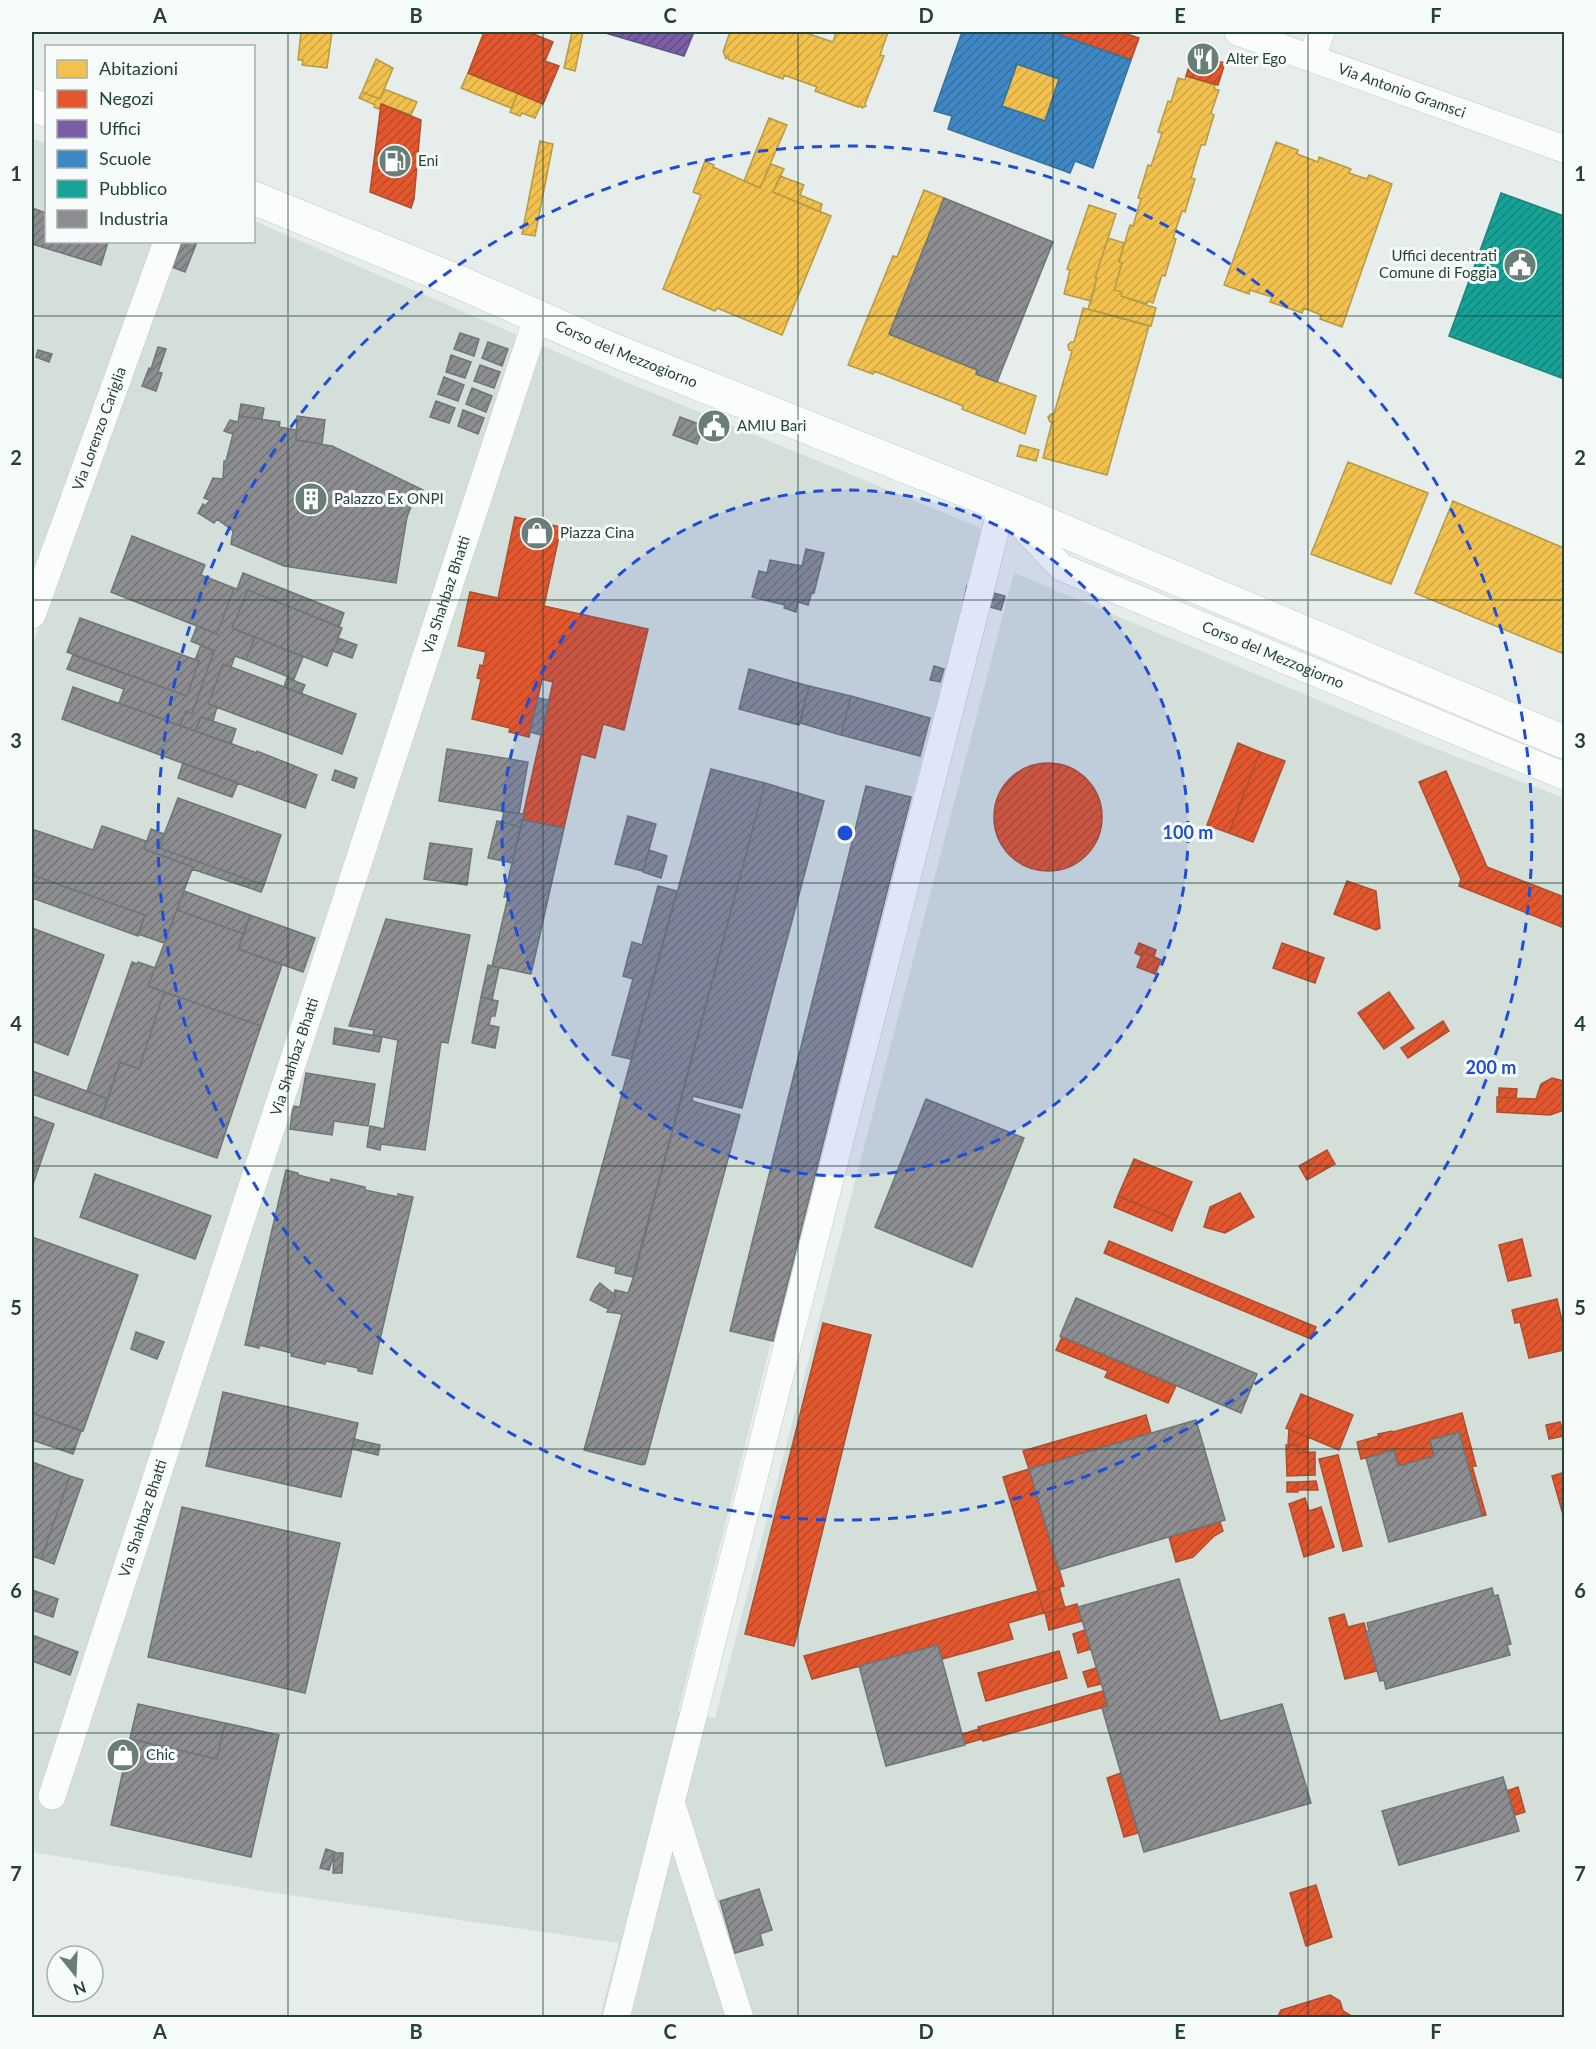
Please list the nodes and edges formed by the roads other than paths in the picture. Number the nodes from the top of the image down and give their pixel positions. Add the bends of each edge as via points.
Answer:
1 (1238, 32) edge
2 (1321, 32) edge
3 (1312, 57) junction
4 (1564, 149) edge
5 (255, 198) edge
6 (167, 243) edge
7 (537, 318) junction
8 (1002, 505) junction
9 (32, 615) edge
10 (1420, 717) junction
11 (1564, 742) edge
12 (1564, 747) edge
13 (1564, 776) edge
14 (52, 1796) dead end
15 (670, 1801) junction
16 (616, 2018) edge
17 (740, 2018) edge

1 - 3 street, Via Antonio Gramsci
2 - 3 street
3 - 4 street, Via Antonio Gramsci
5 - 7 main road, Corso del Mezzogiorno
6 - 9 street, Via Lorenzo Cariglia
7 - 8 main road, Corso del Mezzogiorno
7 - 14 street, Via Shahbaz Bhatti
8 - 10 street, Corso del Mezzogiorno via 1061,567
8 - 11 main road, Corso del Mezzogiorno
8 - 15 street
10 - 12 street
10 - 13 street, Corso del Mezzogiorno
15 - 16 street
15 - 17 street

